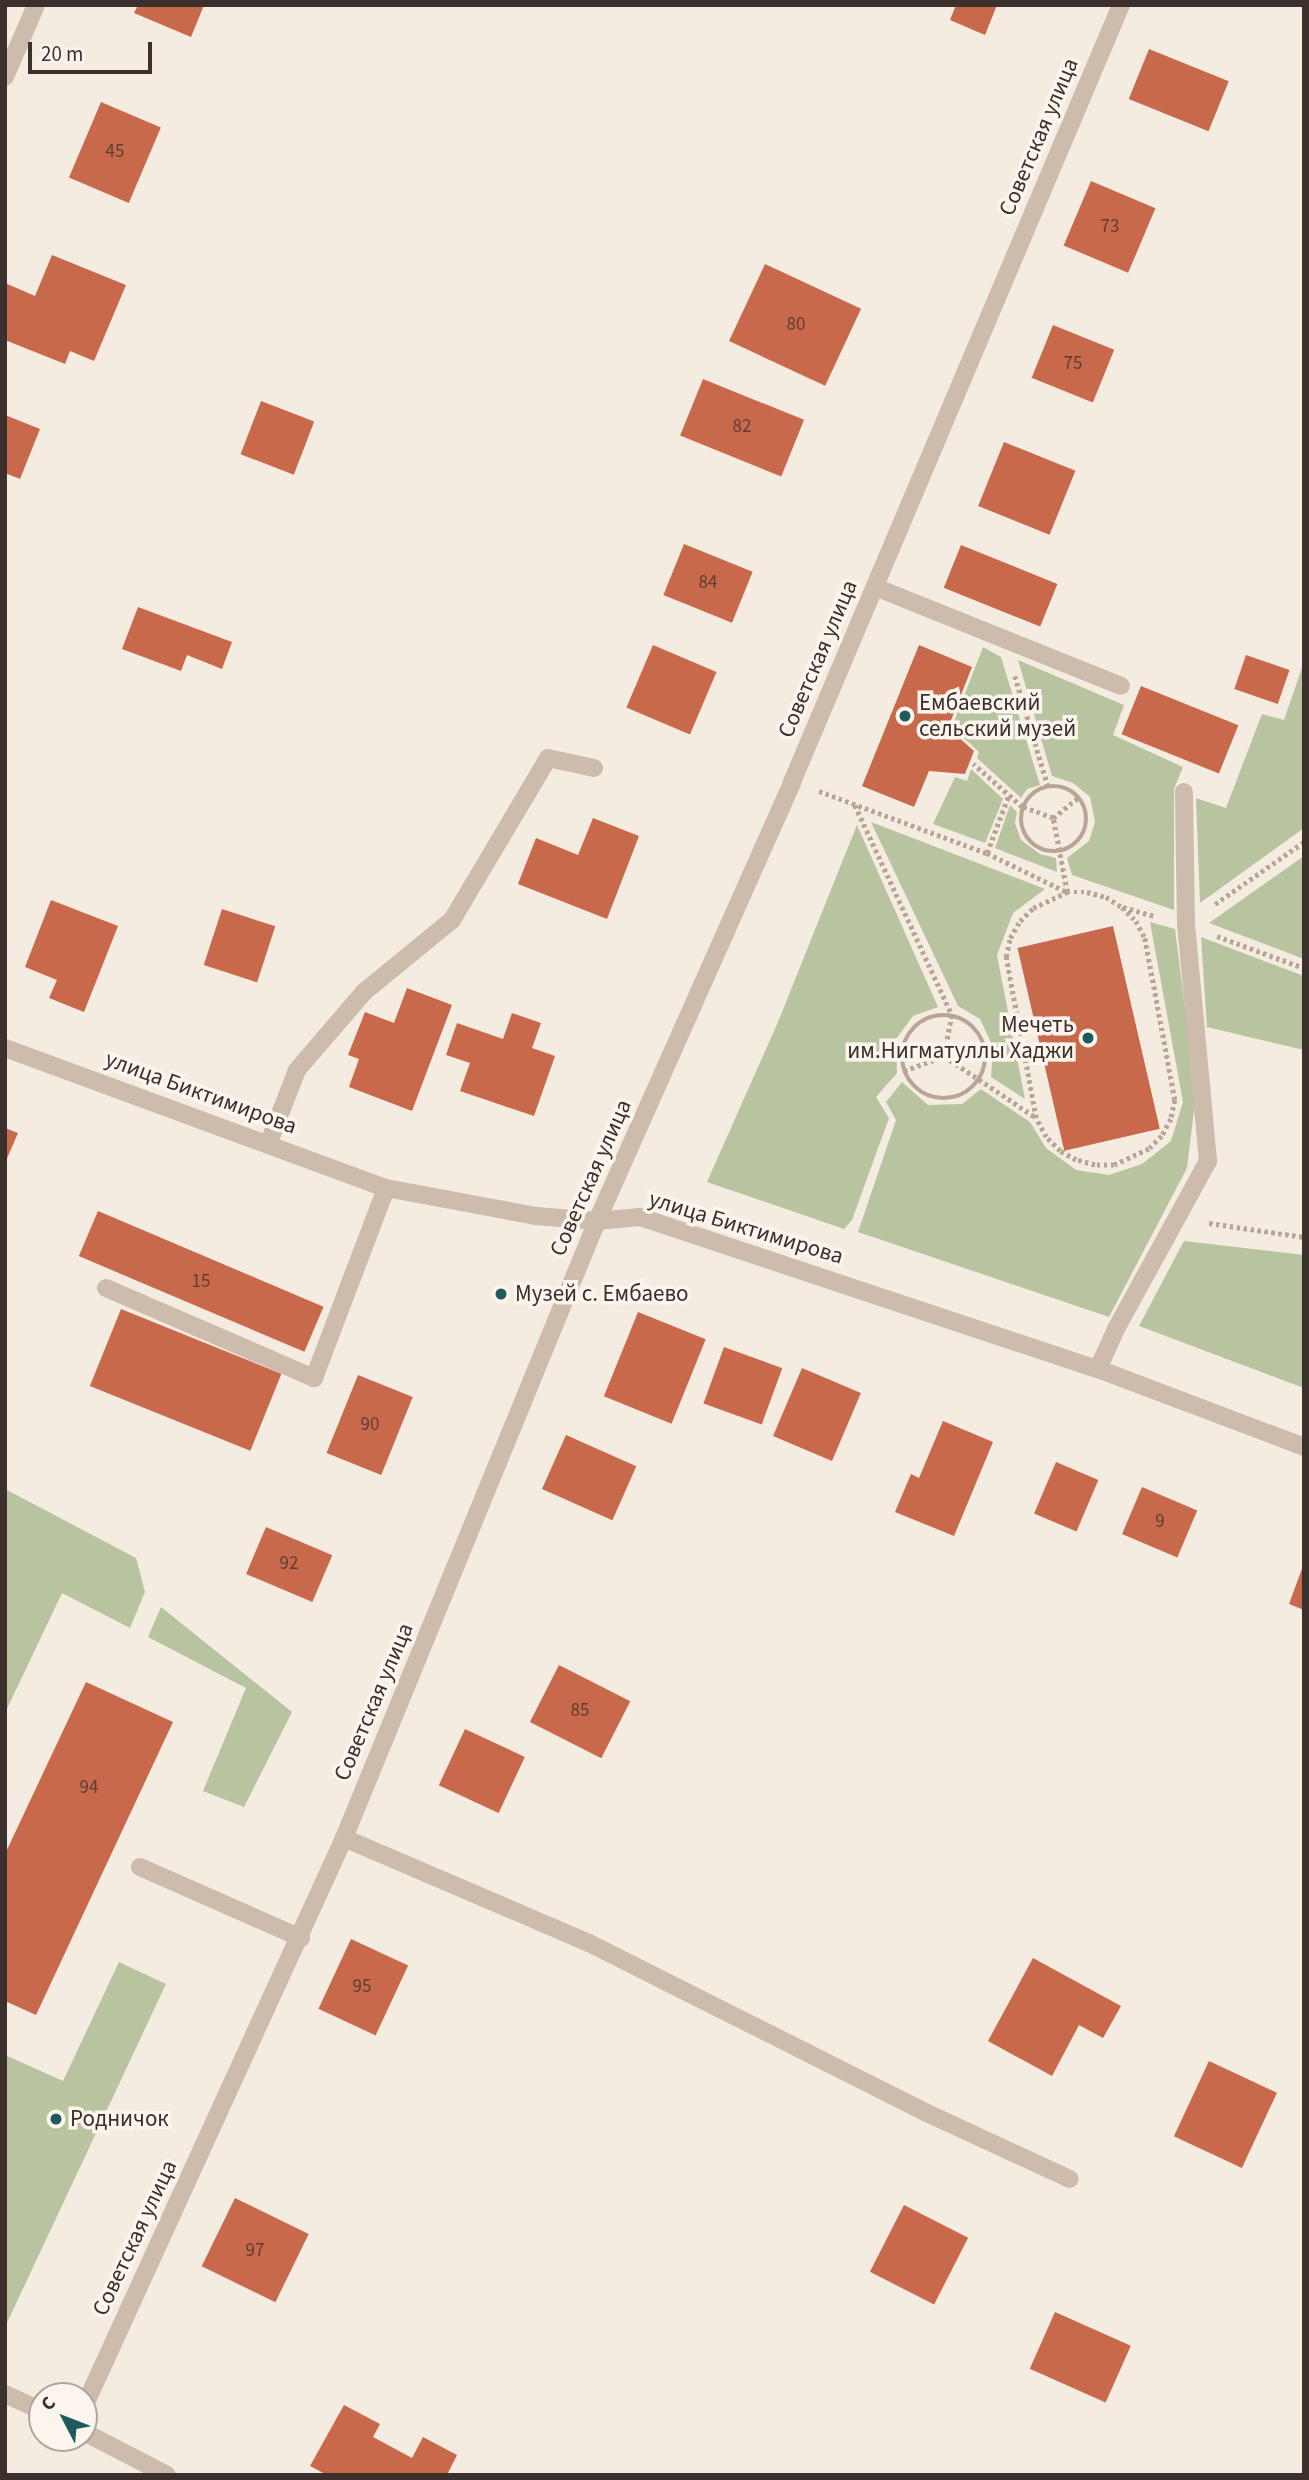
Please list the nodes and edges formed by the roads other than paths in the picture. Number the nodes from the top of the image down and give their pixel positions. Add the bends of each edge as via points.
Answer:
1 (36, 5) edge
2 (1121, 5) edge
3 (5, 77) edge
4 (875, 587) junction
5 (1121, 686) dead end
6 (594, 768) dead end
7 (1184, 792) dead end
8 (5, 1048) edge
9 (269, 1142) junction
10 (386, 1188) junction
11 (597, 1221) junction
12 (106, 1288) dead end
13 (1098, 1369) junction
14 (1304, 1447) edge
15 (344, 1838) junction
16 (140, 1867) dead end
17 (301, 1938) junction
18 (1070, 2179) dead end
19 (96, 2382) edge
20 (5, 2394) edge
21 (28, 2405) edge
22 (98, 2439) edge
23 (167, 2475) edge

1 - 3 street
2 - 4 street, Советская улица
4 - 5 street
4 - 11 street, Советская улица
6 - 9 street via 548,758 452,920 364,992 297,1070
7 - 13 street via 1186,924 1208,1161
8 - 9 street, улица Биктимирова
9 - 10 street, улица Биктимирова
10 - 11 street, улица Биктимирова via 536,1216
10 - 12 street via 314,1378
11 - 13 street, улица Биктимирова via 640,1217
11 - 15 street, Советская улица
13 - 14 street, улица Биктимирова
15 - 17 street, Советская улица
15 - 18 street via 589,1943 927,2113
16 - 17 street
17 - 19 street, Советская улица
20 - 21 street
22 - 23 street

